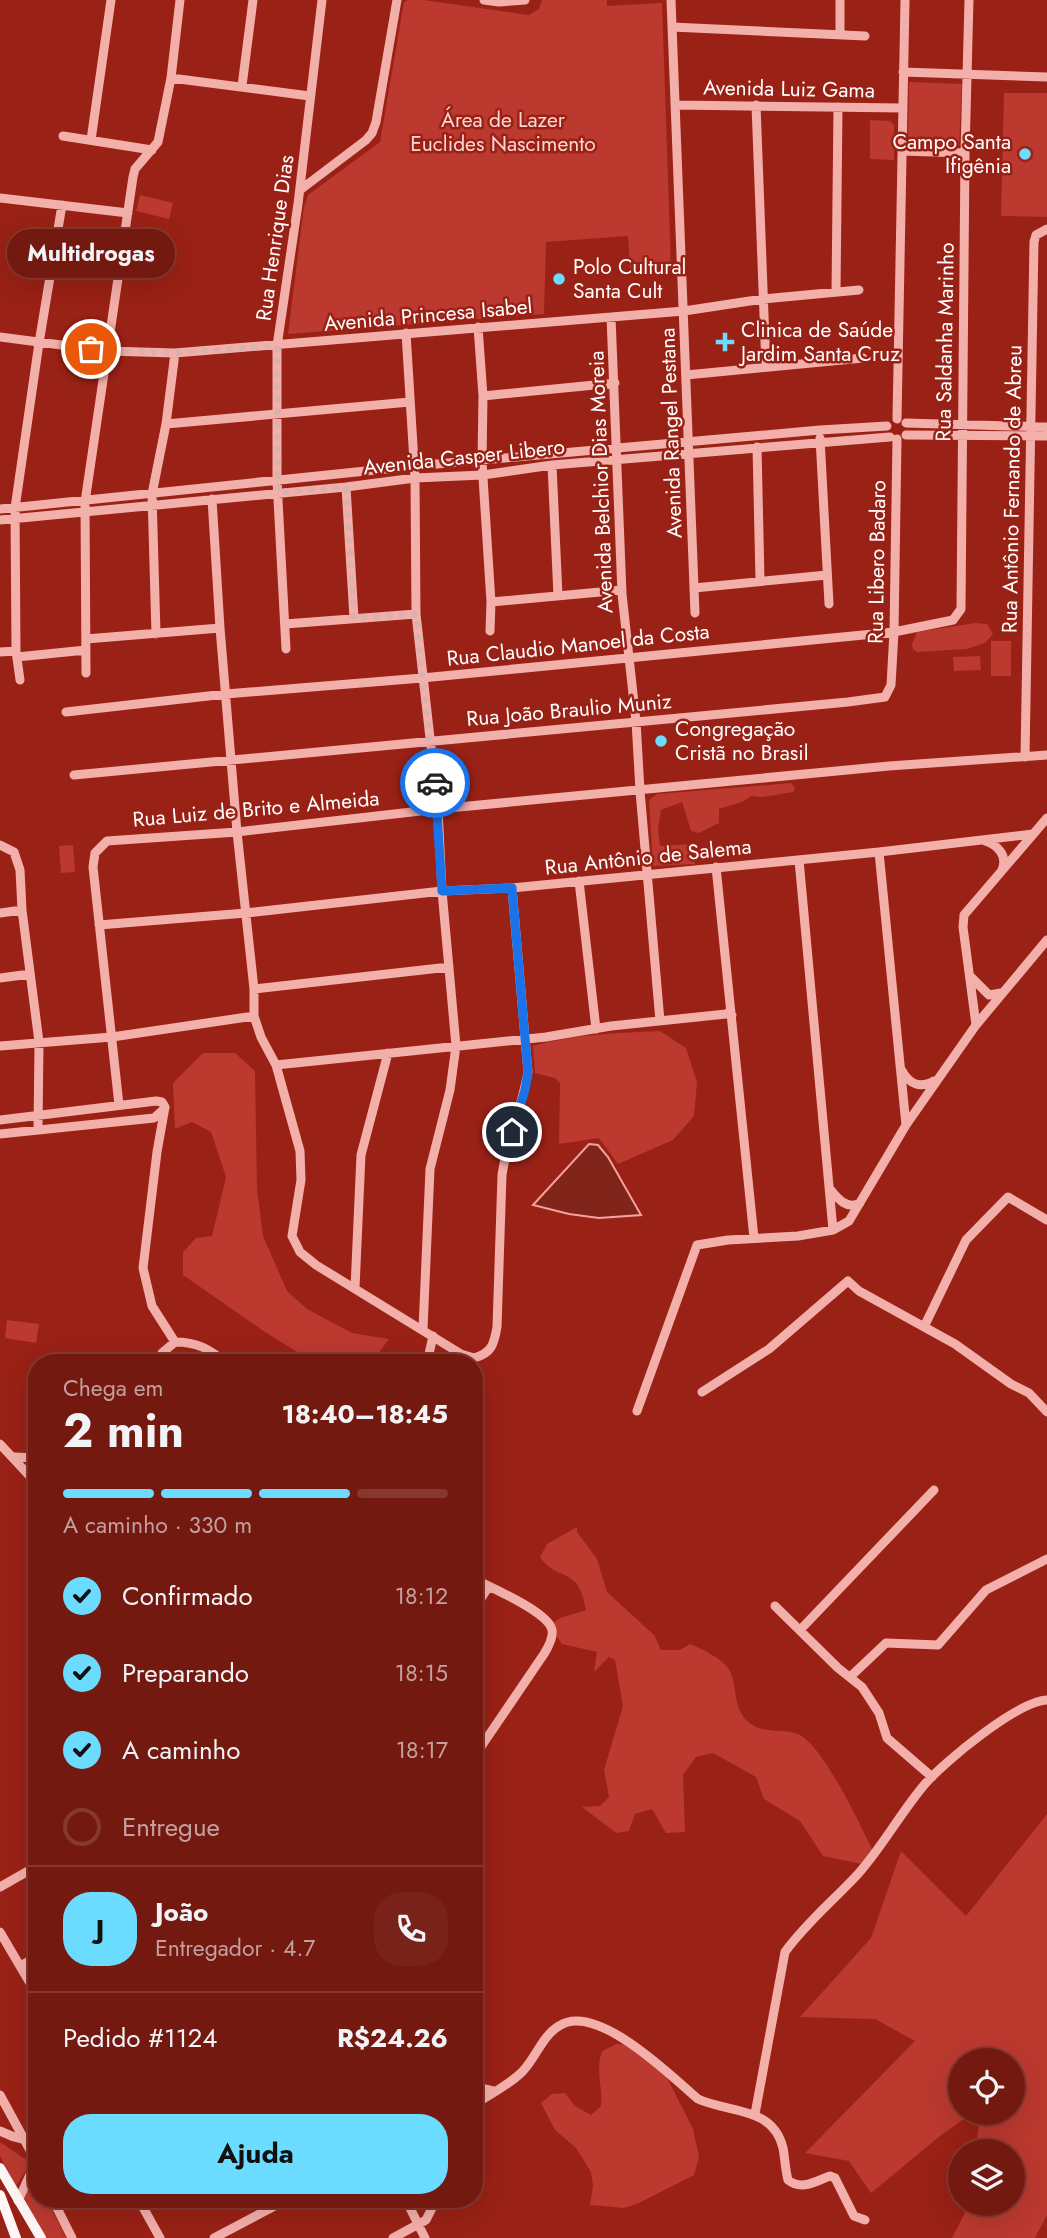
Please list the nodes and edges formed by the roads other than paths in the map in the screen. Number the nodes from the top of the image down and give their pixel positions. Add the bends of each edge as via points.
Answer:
1 (111, 0) edge
2 (180, 0) edge
3 (253, 0) edge
4 (322, 0) edge
5 (397, 0) edge
6 (484, 0) edge
7 (524, 0) edge
8 (671, 0) edge
9 (840, 0) edge
10 (905, 0) edge
11 (969, 0) edge
12 (672, 27) junction
13 (840, 34) junction
14 (865, 36) dead end
15 (903, 72) junction
16 (968, 75) junction
17 (1047, 77) edge
18 (171, 78) junction
19 (242, 86) junction
20 (310, 96) junction
21 (675, 105) junction
22 (756, 106) junction
23 (838, 107) junction
24 (903, 108) junction
25 (63, 136) dead end
26 (91, 140) junction
27 (152, 150) junction
28 (902, 151) junction
29 (965, 153) junction
30 (300, 190) junction
31 (0, 198) edge
32 (62, 205) junction
33 (128, 213) junction
34 (1047, 229) edge
35 (859, 290) dead end
36 (836, 292) junction
37 (763, 299) junction
38 (684, 310) junction
39 (611, 317) junction
40 (478, 327) junction
41 (407, 334) junction
42 (0, 337) edge
43 (39, 343) junction
44 (277, 346) junction
45 (107, 351) junction
46 (175, 353) junction
47 (863, 358) dead end
48 (765, 367) junction
49 (686, 374) junction
50 (615, 383) junction
51 (483, 396) junction
52 (410, 402) junction
53 (277, 415) junction
54 (902, 421) junction
55 (962, 423) junction
56 (166, 424) junction
57 (887, 426) junction
58 (1047, 427) edge
59 (820, 430) junction
60 (1031, 431) junction
61 (962, 436) junction
62 (1047, 436) edge
63 (898, 437) junction
64 (820, 443) junction
65 (757, 447) junction
66 (688, 448) junction
67 (617, 449) junction
68 (617, 459) junction
69 (482, 462) junction
70 (552, 465) junction
71 (414, 467) junction
72 (483, 475) junction
73 (415, 478) junction
74 (277, 481) junction
75 (346, 487) junction
76 (278, 492) junction
77 (152, 494) junction
78 (212, 499) junction
79 (152, 506) junction
80 (84, 507) junction
81 (15, 508) junction
82 (0, 509) edge
83 (15, 519) junction
84 (0, 520) edge
85 (827, 575) junction
86 (760, 580) junction
87 (694, 588) junction
88 (622, 590) junction
89 (558, 596) junction
90 (491, 602) junction
91 (829, 604) dead end
92 (961, 609) joint
93 (695, 613) dead end
94 (416, 614) junction
95 (354, 618) junction
96 (285, 624) junction
97 (220, 628) junction
98 (490, 631) dead end
99 (894, 632) junction
100 (156, 634) junction
101 (86, 639) junction
102 (286, 649) dead end
103 (86, 650) junction
104 (0, 652) edge
105 (17, 654) junction
106 (627, 657) junction
107 (86, 673) dead end
108 (422, 678) junction
109 (20, 680) dead end
110 (891, 685) joint
111 (226, 694) junction
112 (66, 712) dead end
113 (636, 721) junction
114 (431, 740) junction
115 (1047, 755) edge
116 (1025, 757) junction
117 (232, 759) junction
118 (74, 775) dead end
119 (640, 791) junction
120 (438, 809) junction
121 (1047, 818) edge
122 (237, 832) junction
123 (1033, 834) junction
124 (981, 840) junction
125 (0, 845) edge
126 (878, 852) junction
127 (799, 860) junction
128 (716, 867) junction
129 (1001, 872) junction
130 (648, 874) junction
131 (579, 881) junction
132 (512, 888) junction
133 (442, 891) junction
134 (22, 910) junction
135 (0, 913) edge
136 (246, 913) junction
137 (99, 925) junction
138 (1047, 940) edge
139 (449, 967) junction
140 (30, 974) junction
141 (969, 975) junction
142 (0, 978) edge
143 (254, 989) junction
144 (1003, 992) junction
145 (732, 1015) junction
146 (254, 1016) junction
147 (660, 1021) junction
148 (975, 1025) junction
149 (596, 1029) junction
150 (112, 1037) junction
151 (524, 1038) junction
152 (39, 1042) junction
153 (0, 1046) edge
154 (456, 1046) junction
155 (388, 1053) junction
156 (276, 1065) junction
157 (900, 1067) junction
158 (939, 1078) junction
159 (119, 1105) junction
160 (165, 1107) junction
161 (40, 1115) junction
162 (0, 1120) edge
163 (906, 1125) junction
164 (38, 1130) junction
165 (0, 1134) edge
166 (829, 1187) junction
167 (860, 1202) junction
168 (1047, 1220) edge
169 (833, 1230) junction
170 (754, 1238) junction
171 (355, 1288) junction
172 (924, 1326) junction
173 (423, 1329) junction
174 (433, 1336) junction
175 (175, 1342) junction
176 (162, 1354) edge
177 (216, 1354) edge
178 (429, 1354) edge
179 (461, 1354) edge
180 (483, 1354) edge
181 (702, 1392) dead end
182 (637, 1412) dead end
183 (1047, 1412) edge
184 (0, 1444) edge
185 (14, 1457) junction
186 (28, 1458) edge
187 (28, 1474) edge
188 (934, 1490) dead end
189 (1047, 1559) edge
190 (483, 1584) edge
191 (489, 1587) junction
192 (483, 1596) edge
193 (775, 1606) dead end
194 (800, 1630) junction
195 (850, 1677) junction
196 (1047, 1700) edge
197 (483, 1744) edge
198 (932, 1777) junction
199 (28, 1871) edge
200 (0, 1887) edge
201 (0, 1932) edge
202 (28, 1962) edge
203 (20, 1966) junction
204 (28, 1980) edge
205 (483, 2088) edge
206 (494, 2091) junction
207 (0, 2095) edge
208 (483, 2099) edge
209 (9, 2111) junction
210 (755, 2114) junction
211 (0, 2130) edge
212 (28, 2137) edge
213 (28, 2140) edge
214 (0, 2168) edge
215 (28, 2180) edge
216 (0, 2195) edge
217 (18, 2201) junction
218 (58, 2208) edge
219 (143, 2208) edge
220 (271, 2208) edge
221 (410, 2208) edge
222 (433, 2208) edge
223 (865, 2220) dead end
224 (419, 2225) junction
225 (16, 2238) edge
226 (40, 2238) edge
227 (72, 2238) edge
228 (160, 2238) edge
229 (215, 2238) edge
230 (393, 2238) edge
231 (425, 2238) edge

1 - 26 street
2 - 18 street
3 - 19 street
4 - 20 street, Rua Henrique Dias
5 - 30 street via 372,134
6 - 7 street
8 - 12 street, Avenida Rangel Pestana
9 - 13 street
10 - 15 street
11 - 16 street, Rua Saldanha Marinho
12 - 13 street
12 - 21 street, Avenida Rangel Pestana
13 - 14 street
15 - 16 street
15 - 24 street
16 - 17 street
16 - 29 street, Rua Saldanha Marinho
18 - 19 street
18 - 27 street via 158,142
19 - 20 street
20 - 30 street, Rua Henrique Dias
21 - 22 street, Avenida Luiz Gama
21 - 38 street, Avenida Rangel Pestana
22 - 23 street, Avenida Luiz Gama
22 - 37 street
23 - 24 street, Avenida Luiz Gama
23 - 36 street
24 - 28 street
25 - 26 street
26 - 27 street
27 - 33 street via 135,169
28 - 29 street
28 - 54 street
29 - 55 street, Rua Saldanha Marinho
30 - 44 street, Rua Henrique Dias
31 - 32 street
32 - 33 street
32 - 43 street
33 - 45 street
34 - 60 street, Rua Antônio Fernando de Abreu via 1036,235 1034,242
35 - 36 street, Avenida Princesa Isabel
36 - 37 street, Avenida Princesa Isabel
37 - 38 street, Avenida Princesa Isabel
37 - 48 street
38 - 39 street, Avenida Princesa Isabel
38 - 49 street, Avenida Rangel Pestana
39 - 40 street, Avenida Princesa Isabel
39 - 50 street, Avenida Belchior Dias Moreia
40 - 41 street, Avenida Princesa Isabel
40 - 51 street
41 - 44 street, Avenida Princesa Isabel
41 - 52 street
42 - 43 street, Avenida Princesa Isabel
43 - 45 street, Avenida Princesa Isabel
43 - 81 street
44 - 46 street, Avenida Princesa Isabel
44 - 53 street, Rua Henrique Dias
45 - 46 street, Avenida Princesa Isabel
45 - 80 street
46 - 56 street
47 - 48 street
48 - 49 street
49 - 66 street, Avenida Rangel Pestana
50 - 51 street
50 - 67 street, Avenida Belchior Dias Moreia
51 - 69 street
52 - 53 street
52 - 71 street
53 - 56 street
53 - 74 street, Rua Henrique Dias
54 - 55 street, Avenida Casper Libero
54 - 57 street
54 - 63 street, Rua Libero Badaro via 908,430
55 - 60 street, Avenida Casper Libero
55 - 61 street, Rua Saldanha Marinho
56 - 77 street
57 - 59 street, Avenida Casper Libero
57 - 63 street
58 - 60 street, Avenida Casper Libero
59 - 64 street
59 - 66 street, Avenida Casper Libero
60 - 61 street, Avenida Casper Libero
60 - 62 street, Avenida Casper Libero
60 - 116 street, Rua Antônio Fernando de Abreu
61 - 63 street, Avenida Casper Libero
61 - 92 street, Rua Saldanha Marinho
63 - 64 street, Avenida Casper Libero
63 - 99 street, Rua Libero Badaro
64 - 65 street, Avenida Casper Libero
64 - 85 street
65 - 66 street, Avenida Casper Libero
65 - 86 street
66 - 67 street, Avenida Casper Libero
66 - 68 street, Avenida Casper Libero
66 - 87 street, Avenida Rangel Pestana
67 - 68 street, Avenida Belchior Dias Moreia
67 - 69 street, Avenida Casper Libero
68 - 70 street, Avenida Casper Libero
68 - 88 street, Avenida Belchior Dias Moreia
69 - 71 street, Avenida Casper Libero
69 - 72 street
70 - 72 street, Avenida Casper Libero
70 - 89 street
71 - 73 street
71 - 74 street, Avenida Casper Libero
72 - 73 street, Avenida Casper Libero
72 - 90 street
73 - 75 street, Avenida Casper Libero
73 - 94 street
74 - 76 street, Rua Henrique Dias
74 - 77 street, Avenida Casper Libero
75 - 76 street, Avenida Casper Libero
75 - 95 street
76 - 78 street, Avenida Casper Libero
76 - 96 street, Rua Henrique Dias
77 - 79 street
77 - 80 street, Avenida Casper Libero
78 - 79 street, Avenida Casper Libero
78 - 97 street
79 - 80 street, Avenida Casper Libero
79 - 100 street
80 - 81 street, Avenida Casper Libero
80 - 83 street, Avenida Casper Libero
80 - 101 street
81 - 82 street, Avenida Casper Libero
81 - 83 street
83 - 84 street, Avenida Casper Libero
83 - 105 street
85 - 86 street
85 - 91 street
86 - 87 street
87 - 93 street, Avenida Rangel Pestana
88 - 89 street
88 - 106 street, Avenida Belchior Dias Moreia
89 - 90 street
90 - 98 street
92 - 99 street, Rua Claudio Manoel da Costa via 945,623
94 - 95 street
94 - 108 street
95 - 96 street
96 - 102 street, Rua Henrique Dias
97 - 100 street
97 - 111 street
99 - 106 street, Rua Claudio Manoel da Costa
99 - 110 street, Rua Libero Badaro
100 - 101 street
101 - 103 street
103 - 105 street
103 - 107 street
104 - 105 street
105 - 109 street
106 - 108 street, Rua Claudio Manoel da Costa
106 - 113 street, Avenida Belchior Dias Moreia
108 - 111 street, Rua Claudio Manoel da Costa
108 - 114 street
110 - 113 street, Rua João Braulio Muniz via 885,697 877,699
111 - 112 street, Rua Claudio Manoel da Costa
111 - 117 street
113 - 114 street, Rua João Braulio Muniz
113 - 119 street, Avenida Belchior Dias Moreia
114 - 117 street, Rua João Braulio Muniz
114 - 120 street
115 - 116 street, Rua Luiz de Brito e Almeida
116 - 119 street, Rua Luiz de Brito e Almeida
117 - 118 street, Rua João Braulio Muniz
117 - 122 street
119 - 120 street, Rua Luiz de Brito e Almeida
119 - 130 street, Avenida Belchior Dias Moreia
120 - 122 street, Rua Luiz de Brito e Almeida
120 - 133 street
121 - 123 street
122 - 136 street
122 - 137 street, Rua Luiz de Brito e Almeida via 107,841 98,847 93,867
123 - 124 street, Rua Antônio de Salema
123 - 129 street
124 - 126 street, Rua Antônio de Salema
124 - 129 street via 1001,852
125 - 134 street via 14,852
126 - 127 street, Rua Antônio de Salema
126 - 157 street
127 - 128 street, Rua Antônio de Salema
127 - 166 street
128 - 130 street, Rua Antônio de Salema
128 - 145 street
129 - 141 street via 964,915
130 - 131 street, Rua Antônio de Salema
130 - 147 street, Avenida Belchior Dias Moreia
131 - 132 street, Rua Antônio de Salema
131 - 149 street
132 - 133 street, Rua Antônio de Salema
132 - 151 street
133 - 136 street, Rua Antônio de Salema
133 - 139 street
134 - 135 street
134 - 140 street
136 - 137 street, Rua Antônio de Salema
136 - 143 street
137 - 150 street
138 - 144 street
139 - 143 street
139 - 154 street
140 - 142 street
140 - 152 street
141 - 144 street via 989,995
141 - 148 street
143 - 146 street
144 - 148 street
145 - 147 street
145 - 170 street
146 - 150 street
146 - 156 street
147 - 149 street
148 - 158 street
149 - 151 street
150 - 152 street
150 - 159 street
151 - 154 street
151 - 180 street via 528,1072 505,1154 499,1197 497,1327 494,1344
152 - 153 street
152 - 161 street
154 - 155 street
154 - 173 street via 430,1170
155 - 156 street
155 - 171 street via 361,1155
156 - 171 street via 302,1166 294,1242 308,1259
157 - 158 street via 919,1086
157 - 163 street
158 - 163 street
159 - 160 street via 156,1101
159 - 161 street
160 - 164 street via 154,1118
160 - 175 street via 143,1268 152,1306
161 - 162 street
161 - 164 street
163 - 167 street
164 - 165 street
166 - 167 street via 843,1203
166 - 169 street
167 - 169 street via 849,1221
168 - 172 street via 1009,1197 966,1240
169 - 170 street
170 - 182 street via 697,1245
171 - 173 street
172 - 181 street via 848,1281 769,1349
172 - 183 street via 1029,1393
173 - 174 street
174 - 178 street
174 - 179 street
175 - 176 street
175 - 177 street via 200,1345
184 - 185 street
185 - 186 street
185 - 187 street
188 - 194 street
189 - 195 street via 986,1590 938,1645 886,1643
190 - 191 street
191 - 192 street
191 - 197 street via 521,1602 549,1624 552,1635
193 - 194 street
194 - 195 street
195 - 198 street via 879,1713 887,1738
196 - 198 street via 1013,1713
198 - 210 street via 859,1873 785,1952
199 - 200 street
201 - 203 street
202 - 203 street
203 - 204 street
205 - 206 street
206 - 208 street
206 - 210 street via 525,2069 559,2025 583,2021 623,2037 698,2099
207 - 209 street
209 - 211 street via 6,2128
209 - 212 street
210 - 223 street via 776,2132 793,2185 835,2178 854,2216
211 - 213 street
214 - 217 main road
215 - 217 street
216 - 225 main road
217 - 226 main road
218 - 227 street
219 - 228 street
220 - 229 street
221 - 224 street
222 - 224 street
224 - 230 street
224 - 231 street

